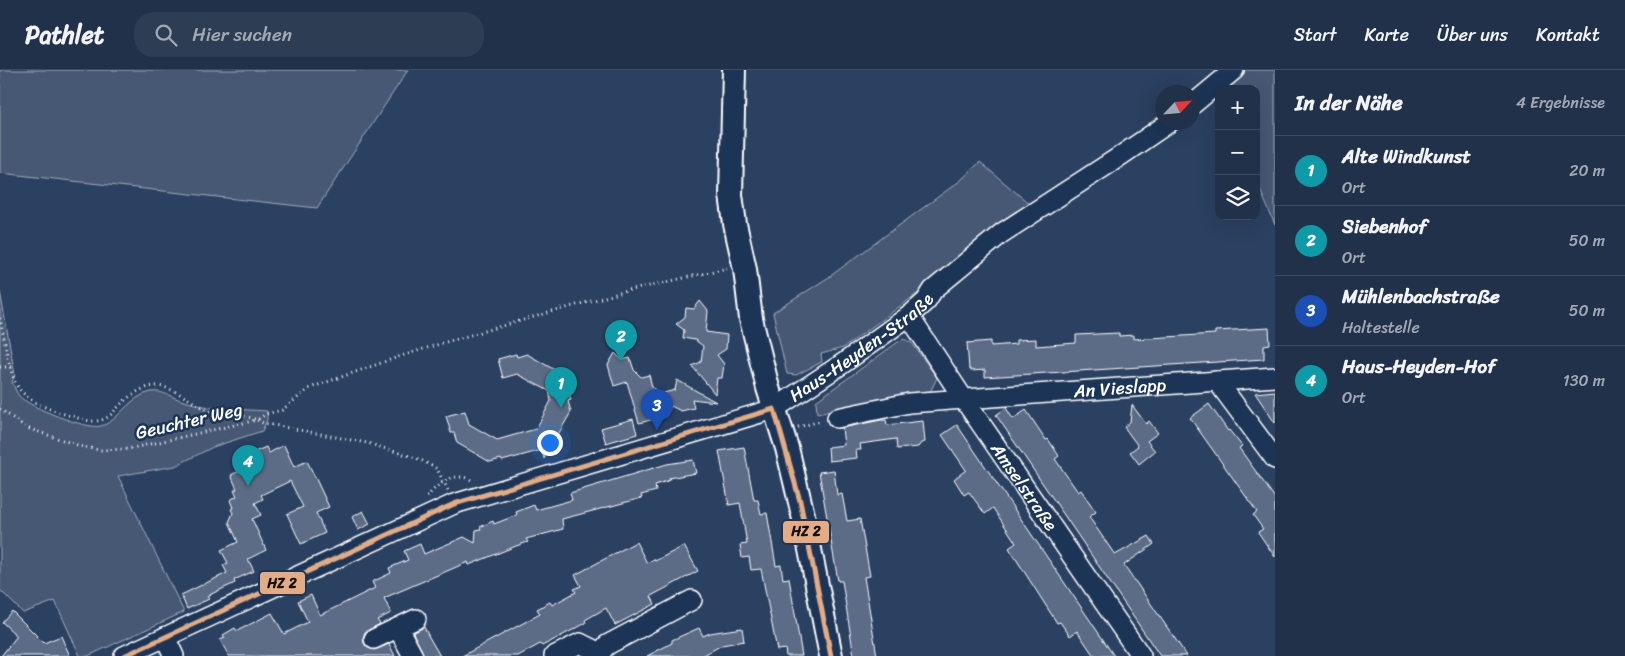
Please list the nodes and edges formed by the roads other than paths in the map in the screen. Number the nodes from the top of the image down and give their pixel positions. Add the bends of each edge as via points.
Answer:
1 (734, 70) edge
2 (1234, 70) edge
3 (1200, 98) edge
4 (1158, 130) edge
5 (909, 316) junction
6 (1275, 378) edge
7 (1217, 381) junction
8 (965, 401) junction
9 (774, 409) junction
10 (837, 418) road end
11 (1275, 459) edge
12 (692, 600) dead end
13 (416, 619) dead end
14 (398, 628) junction
15 (165, 637) junction
16 (374, 639) dead end
17 (599, 655) edge
18 (124, 656) edge
19 (174, 656) edge
20 (413, 656) edge
21 (554, 656) edge
22 (831, 656) edge
23 (1141, 656) edge

1 - 9 street via 732,205 751,318
2 - 3 street
4 - 5 street, Haus-Heyden-Straße via 1002,232 933,290 926,302
5 - 8 street, Amselstraße
5 - 9 street, Haus-Heyden-Straße
6 - 7 street, An Vieslapp
7 - 8 street, An Vieslapp
7 - 11 street
8 - 10 street, An Vieslapp via 909,404
8 - 23 street, Amselstraße
9 - 15 street, Haus-Heyden-Straße via 454,504
9 - 22 street via 804,519
12 - 17 street via 607,645
13 - 14 street
14 - 16 street
14 - 20 street
15 - 18 street, Haus-Heyden-Straße
15 - 19 street
17 - 21 street via 580,643

